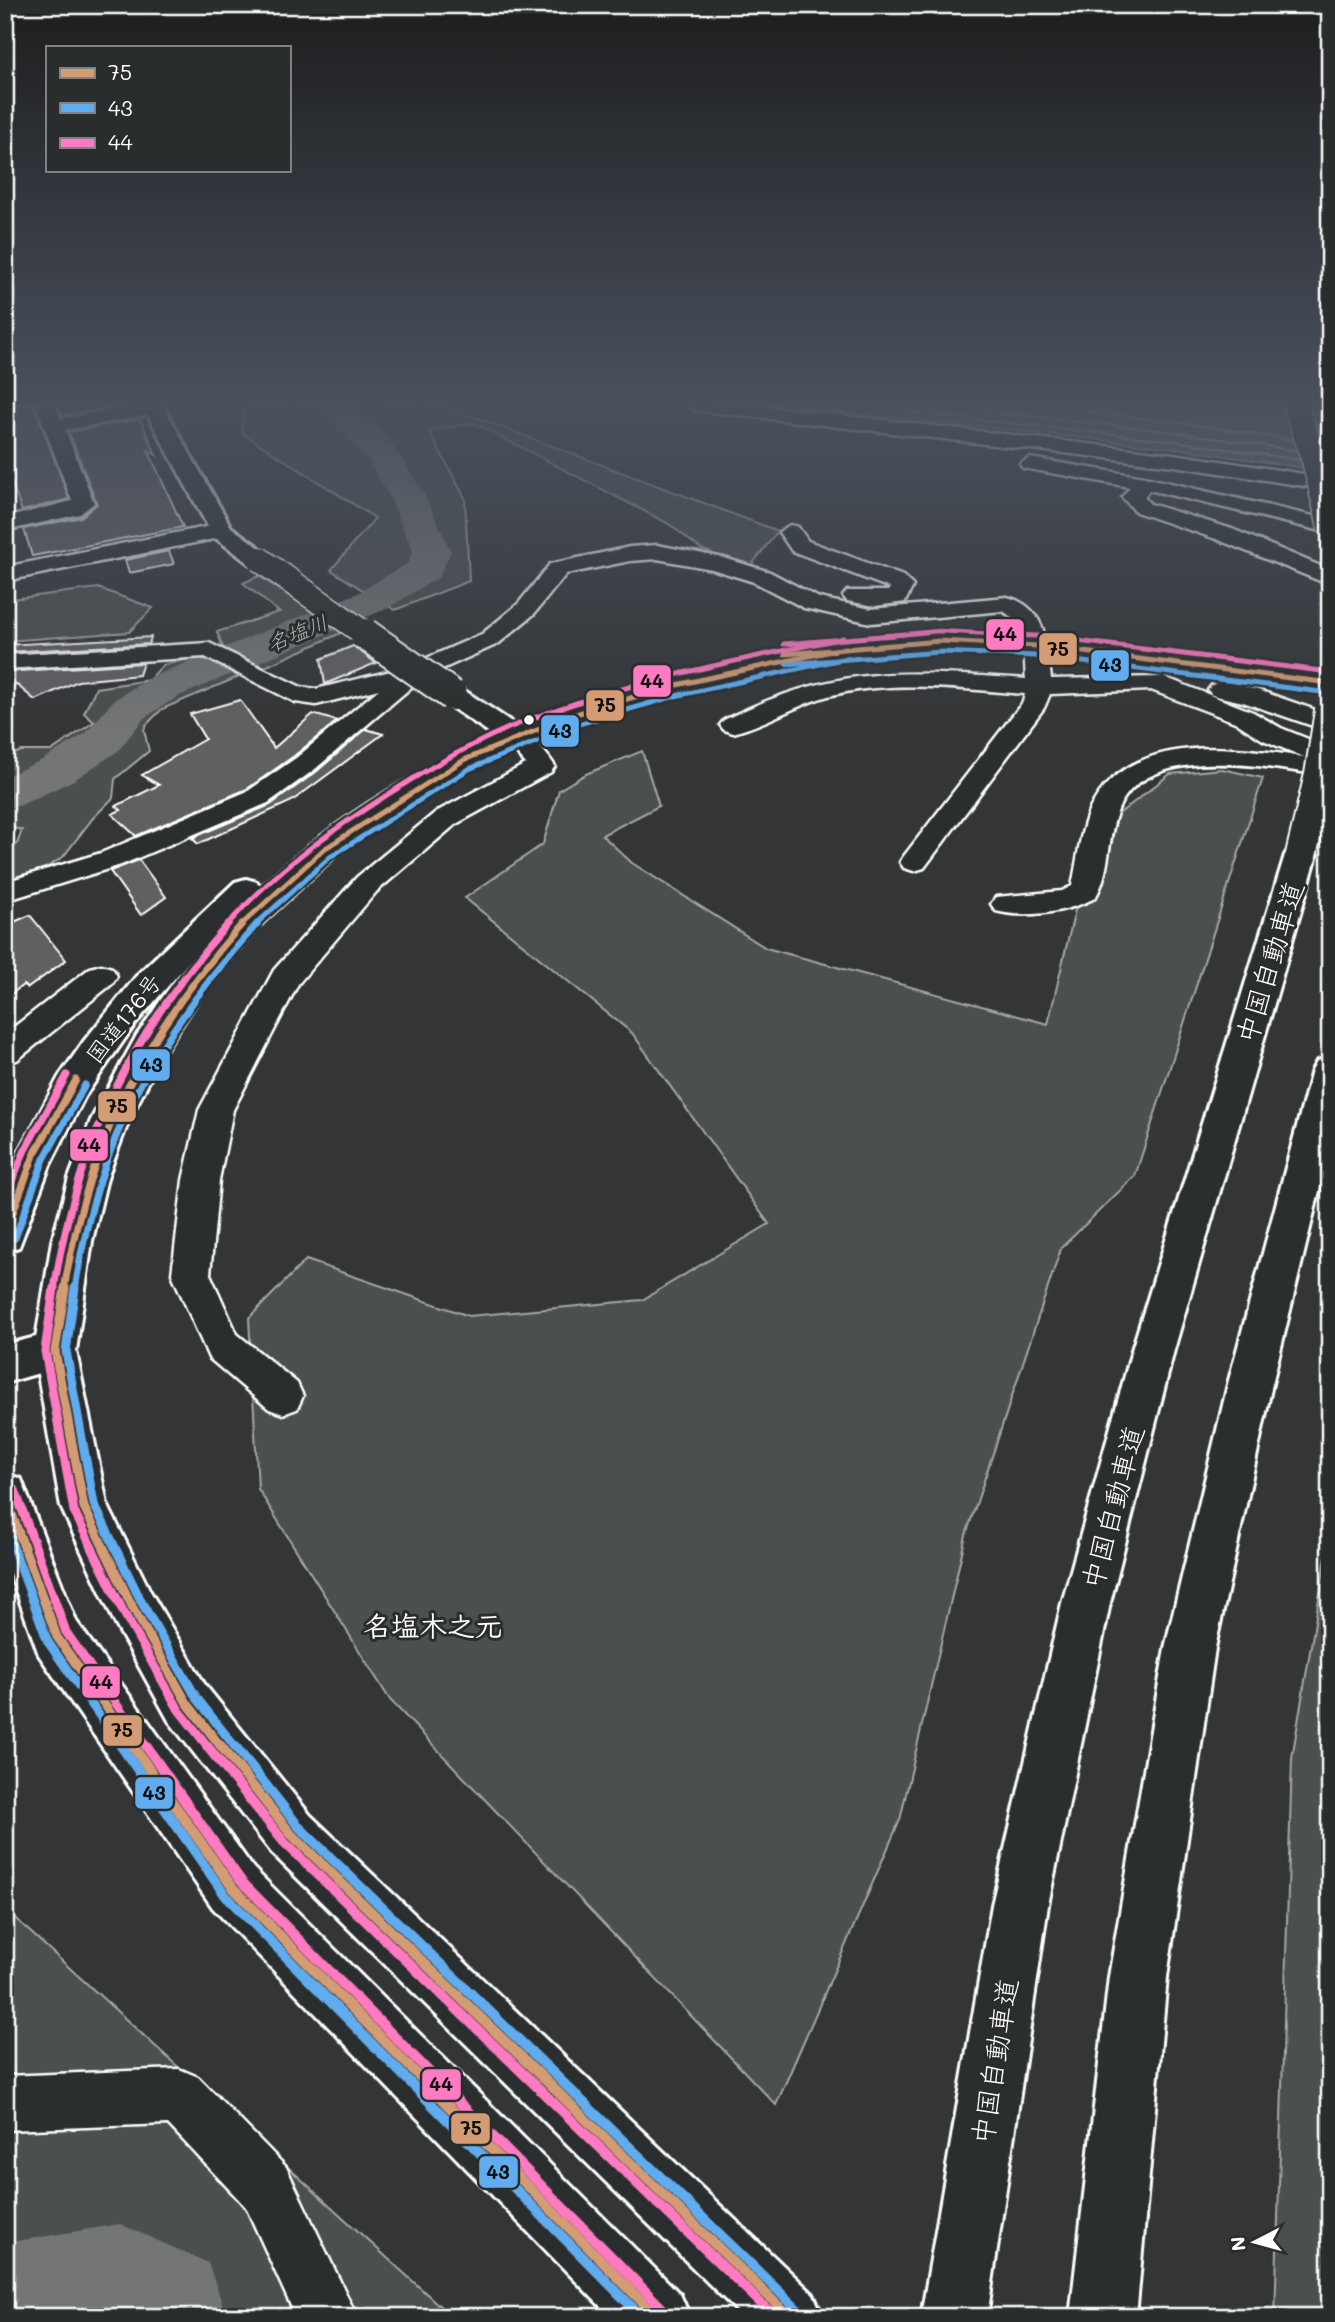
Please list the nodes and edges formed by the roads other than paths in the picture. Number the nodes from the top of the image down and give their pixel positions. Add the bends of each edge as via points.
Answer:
1 (58, 512) edge
2 (211, 512) edge
3 (1157, 512) edge
4 (1268, 512) edge
5 (5, 525) edge
6 (1330, 527) edge
7 (221, 531) junction
8 (790, 532) dead end
9 (5, 574) edge
10 (762, 577) junction
11 (1330, 578) edge
12 (1036, 646) junction
13 (5, 662) edge
14 (413, 673) junction
15 (1155, 682) junction
16 (1330, 683) edge
17 (1039, 687) junction
18 (1330, 711) edge
19 (1330, 724) edge
20 (733, 725) dead end
21 (508, 733) junction
22 (1330, 758) edge
23 (1330, 768) edge
24 (914, 862) dead end
25 (5, 892) edge
26 (1006, 904) dead end
27 (101, 976) dead end
28 (5, 1052) edge
29 (1330, 1070) edge
30 (5, 1235) edge
31 (55, 1351) junction
32 (5, 1364) edge
33 (283, 1396) dead end
34 (5, 1494) edge
35 (5, 2103) edge
36 (956, 2294) edge
37 (327, 2317) edge
38 (657, 2317) edge
39 (790, 2317) edge
40 (1102, 2317) edge

1 - 5 street
2 - 7 main road
3 - 11 street via 1224,534
4 - 6 street
7 - 9 street
7 - 21 main road, bridge
8 - 10 street via 800,546 895,581 902,586 897,597 846,595 781,573
10 - 12 street via 812,603 872,617 1007,604 1025,614
10 - 14 street via 657,552 558,569 531,603 490,639
12 - 16 main road, 国道176号
12 - 17 street
12 - 21 main road, 国道176号 via 940,641 845,648 672,686
13 - 14 street via 209,650 295,694 316,697
14 - 25 street via 305,764 258,797 111,859
15 - 17 street
15 - 19 street via 1249,695
15 - 22 street
17 - 20 street via 922,679 843,684 777,702
17 - 24 street via 1035,703
18 - 36 main road, 中国自動車道, bridge via 1301,855 1153,1350 1086,1603 1020,1905
21 - 30 main road, 国道176号 via 398,780 322,827 167,963 118,1017 77,1078 47,1130
21 - 31 main road, 国道176号 via 324,849 251,914 198,974 150,1044 110,1120 88,1178 72,1241
21 - 33 street via 542,766 446,818 367,884 285,978 216,1110 201,1180 191,1274 223,1346
23 - 26 street via 1226,755 1150,766 1124,781 1106,804 1085,891 1068,900
27 - 28 street
29 - 40 main road via 1250,1384 1190,1648 1138,1977
31 - 32 main road
31 - 39 main road, 国道176号 via 84,1507 133,1608 187,1703 291,1834
34 - 38 main road via 57,1637 233,1888
35 - 37 street via 178,2096 266,2187

